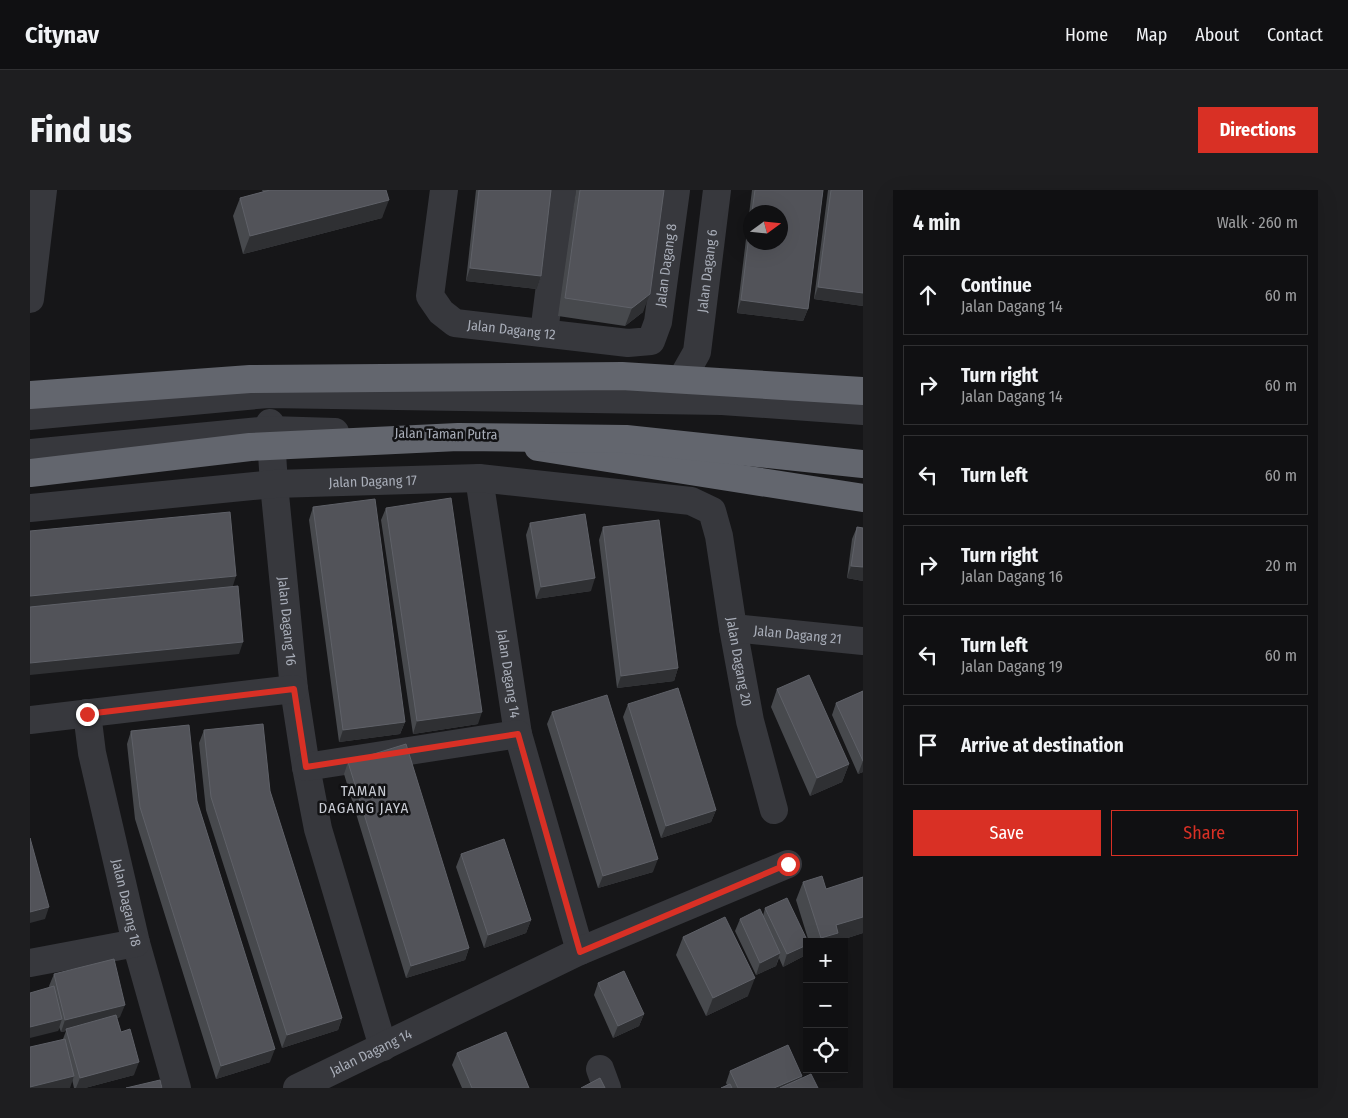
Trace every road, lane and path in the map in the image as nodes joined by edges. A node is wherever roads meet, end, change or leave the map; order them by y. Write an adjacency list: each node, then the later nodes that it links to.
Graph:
1 (42, 190): 6 (street)
2 (444, 190): 7 (street, Jalan Dagang 12)
3 (562, 190): 7 (street)
4 (676, 190): 8 (street, Jalan Dagang 8)
5 (717, 190): 9 (street, Jalan Dagang 6)
6 (30, 299)
7 (544, 333): 8 (street, Jalan Dagang 12)
8 (652, 341)
9 (697, 352): 13 (street, Jalan Dagang 6); 14 (street, Jalan Dagang 6)
10 (863, 391): 11 (highway, bridge)
11 (30, 394)
12 (268, 394): 13 (street); 16 (street); 17 (street, Jalan Dagang 16)
13 (656, 400): 14 (street)
14 (722, 401): 15 (street)
15 (863, 411)
16 (30, 416)
17 (270, 430): 18 (street, Jalan Taman Putra); 20 (street, Jalan Taman Putra); 24 (street, Jalan Dagang 16)
18 (459, 434): 19 (street, Jalan Taman Putra); 25 (highway)
19 (863, 452)
20 (30, 453)
21 (863, 464): 22 (highway, bridge)
22 (30, 473)
23 (479, 478): 24 (street, Jalan Dagang 17); 27 (street, Jalan Dagang 17); 33 (street, Jalan Dagang 14)
24 (274, 484): 26 (street, Jalan Dagang 17); 30 (street, Jalan Dagang 16)
25 (856, 496)
26 (30, 508)
27 (712, 511): 28 (street, Jalan Dagang 20)
28 (732, 628): 29 (street, Jalan Dagang 21); 35 (street, Jalan Dagang 20)
29 (863, 641)
30 (294, 689): 31 (street); 34 (street, Jalan Dagang 16)
31 (87, 714): 32 (street); 37 (street, Jalan Dagang 18)
32 (30, 720)
33 (518, 734): 34 (street); 38 (street, Jalan Dagang 14)
34 (306, 767): 40 (street, Jalan Dagang 16)
35 (774, 810)
36 (788, 864): 38 (street, Jalan Dagang 14)
37 (136, 943): 39 (street); 41 (street, Jalan Dagang 18)
38 (580, 952): 40 (street, Jalan Dagang 14)
39 (30, 963)
40 (384, 1046): 42 (street, Jalan Dagang 14)
41 (177, 1088)
42 (297, 1088)

